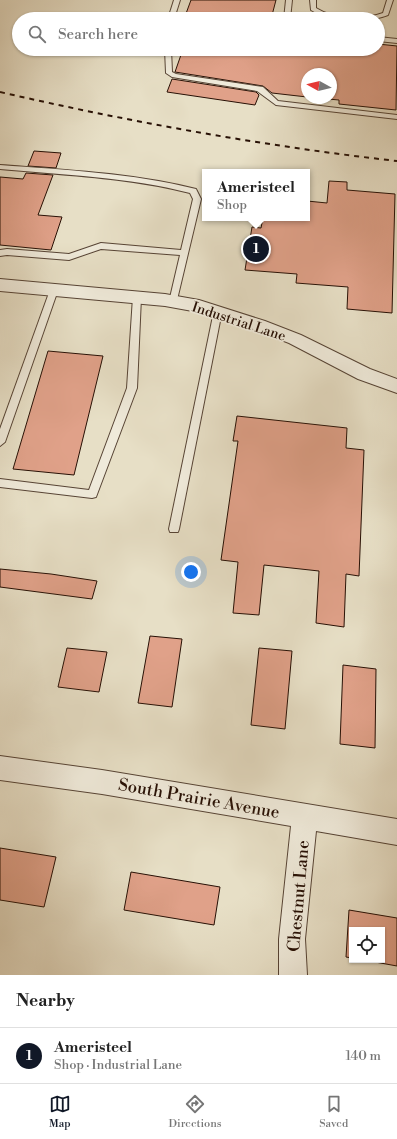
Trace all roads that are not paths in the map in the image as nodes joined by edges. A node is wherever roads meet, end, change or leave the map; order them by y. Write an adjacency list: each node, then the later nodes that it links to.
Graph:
1 (177, 0): 5 (lane)
2 (289, 0): 6 (lane)
3 (313, 0): 7 (lane)
4 (390, 0): 8 (lane)
5 (174, 12)
6 (288, 12)
7 (317, 12)
8 (385, 14)
9 (385, 40): 10 (lane)
10 (397, 41)
11 (168, 56): 12 (lane)
12 (397, 117)
13 (0, 167): 15 (lane)
14 (0, 253): 15 (lane)
15 (184, 253): 19 (lane)
16 (0, 285): 17 (street, Industrial Lane)
17 (54, 290): 18 (street, Industrial Lane); 22 (lane)
18 (137, 297): 19 (street, Industrial Lane); 23 (lane)
19 (173, 302): 20 (street, Industrial Lane)
20 (218, 311): 21 (street, Industrial Lane); 24 (lane)
21 (397, 386)
22 (0, 442)
23 (0, 483)
24 (174, 529)
25 (0, 768): 26 (street, South Prairie Avenue)
26 (305, 816): 27 (street, South Prairie Avenue); 28 (street, Chestnut Lane)
27 (397, 832)
28 (293, 975)

